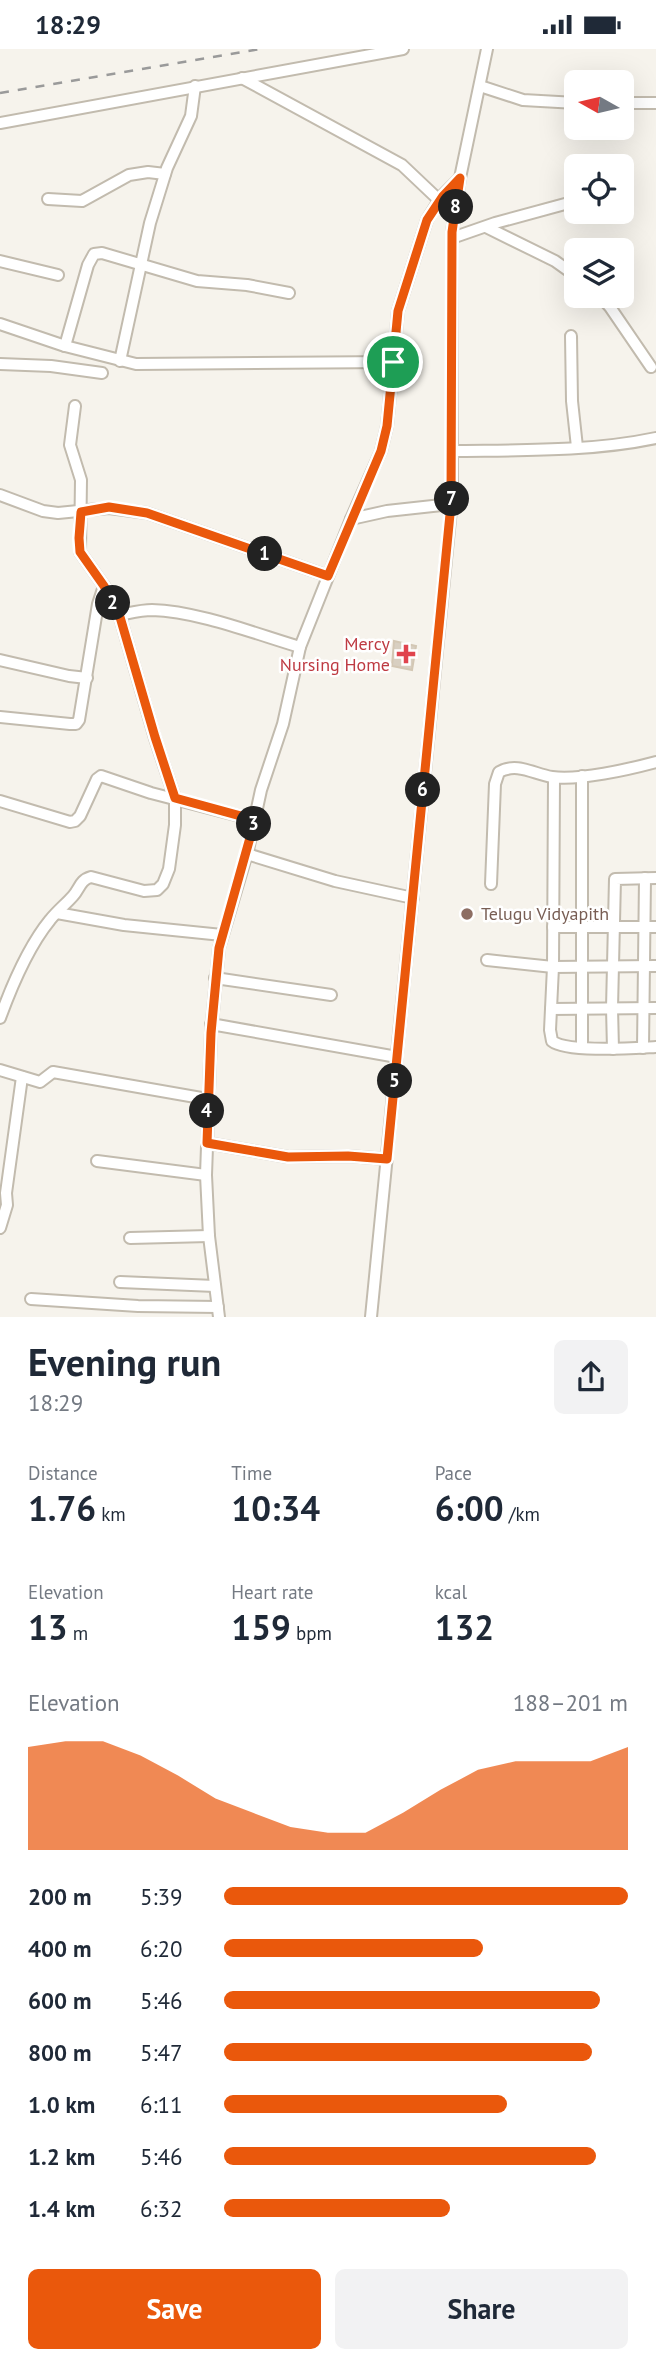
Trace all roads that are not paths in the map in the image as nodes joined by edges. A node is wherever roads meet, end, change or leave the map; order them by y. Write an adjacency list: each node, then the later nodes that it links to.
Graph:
1 (403, 49): 3 (street)
2 (487, 49): 5 (street)
3 (242, 78): 4 (street); 13 (street)
4 (195, 86): 9 (street); 10 (street)
5 (480, 86): 6 (street); 11 (street)
6 (564, 102)
7 (634, 103): 8 (street)
8 (656, 103)
9 (0, 123)
10 (165, 174): 12 (street); 18 (street)
11 (460, 178): 13 (street); 16 (street)
12 (48, 199)
13 (440, 201): 27 (street)
14 (564, 204): 15 (street)
15 (486, 226): 16 (street); 19 (street)
16 (452, 238): 34 (street)
17 (0, 261): 20 (street)
18 (142, 264): 21 (street); 25 (street); 26 (street)
19 (564, 267)
20 (58, 275)
21 (289, 293)
22 (611, 308): 29 (street)
23 (0, 324): 25 (street)
24 (571, 337): 33 (street)
25 (65, 346): 26 (street)
26 (120, 361): 27 (street)
27 (393, 362): 38 (street)
28 (0, 364): 30 (street)
29 (651, 367)
30 (102, 373)
31 (75, 405): 37 (street)
32 (656, 438): 33 (street)
33 (577, 447): 34 (street)
34 (452, 451): 36 (street)
35 (0, 495): 37 (street)
36 (451, 504): 38 (street); 55 (street)
37 (81, 512): 39 (street); 40 (street)
38 (351, 519): 39 (street)
39 (328, 576): 42 (street)
40 (104, 586): 41 (street); 44 (street)
41 (119, 615): 42 (street); 49 (street)
42 (300, 647): 51 (street)
43 (0, 660): 44 (street)
44 (87, 678): 45 (street)
45 (0, 717)
46 (656, 762): 47 (street)
47 (582, 776): 48 (street); 58 (street)
48 (554, 778): 54 (street); 57 (street)
49 (175, 798): 50 (street); 51 (street); 56 (street)
50 (0, 800)
51 (255, 820): 52 (street)
52 (247, 854): 55 (street); 62 (street)
53 (650, 878): 59 (street); 60 (street)
54 (491, 884)
55 (413, 898): 82 (street)
56 (57, 913): 62 (street); 76 (street)
57 (553, 927): 58 (street); 66 (street)
58 (581, 927): 59 (street); 67 (street)
59 (613, 927): 60 (street); 68 (street)
60 (643, 927): 61 (street); 64 (street)
61 (656, 927)
62 (222, 935): 69 (street)
63 (487, 960): 66 (street)
64 (643, 966): 65 (street); 68 (street); 73 (street)
65 (656, 966)
66 (553, 967): 67 (street); 75 (street)
67 (581, 967): 68 (street); 71 (street)
68 (612, 967): 72 (street)
69 (215, 978): 70 (street); 77 (street)
70 (331, 995)
71 (580, 1008): 72 (street); 75 (street); 79 (street)
72 (612, 1008): 73 (street); 81 (street)
73 (643, 1008): 74 (street); 80 (street)
74 (656, 1008)
75 (551, 1009): 79 (street)
76 (0, 1018)
77 (211, 1024): 82 (street); 85 (street)
78 (656, 1047): 80 (street)
79 (582, 1048): 81 (street)
80 (643, 1048): 81 (street)
81 (613, 1049)
82 (397, 1057): 87 (street)
83 (0, 1070): 84 (street)
84 (22, 1077): 85 (street); 90 (street)
85 (207, 1099): 86 (street)
86 (207, 1143): 87 (street); 89 (street)
87 (387, 1159): 98 (street)
88 (97, 1161): 89 (street)
89 (205, 1175): 92 (street)
90 (3, 1198): 91 (street)
91 (0, 1228)
92 (209, 1236): 93 (street); 95 (street)
93 (130, 1238)
94 (120, 1282): 95 (street)
95 (215, 1286): 97 (street)
96 (31, 1299): 97 (street)
97 (218, 1312)
98 (371, 1317)

